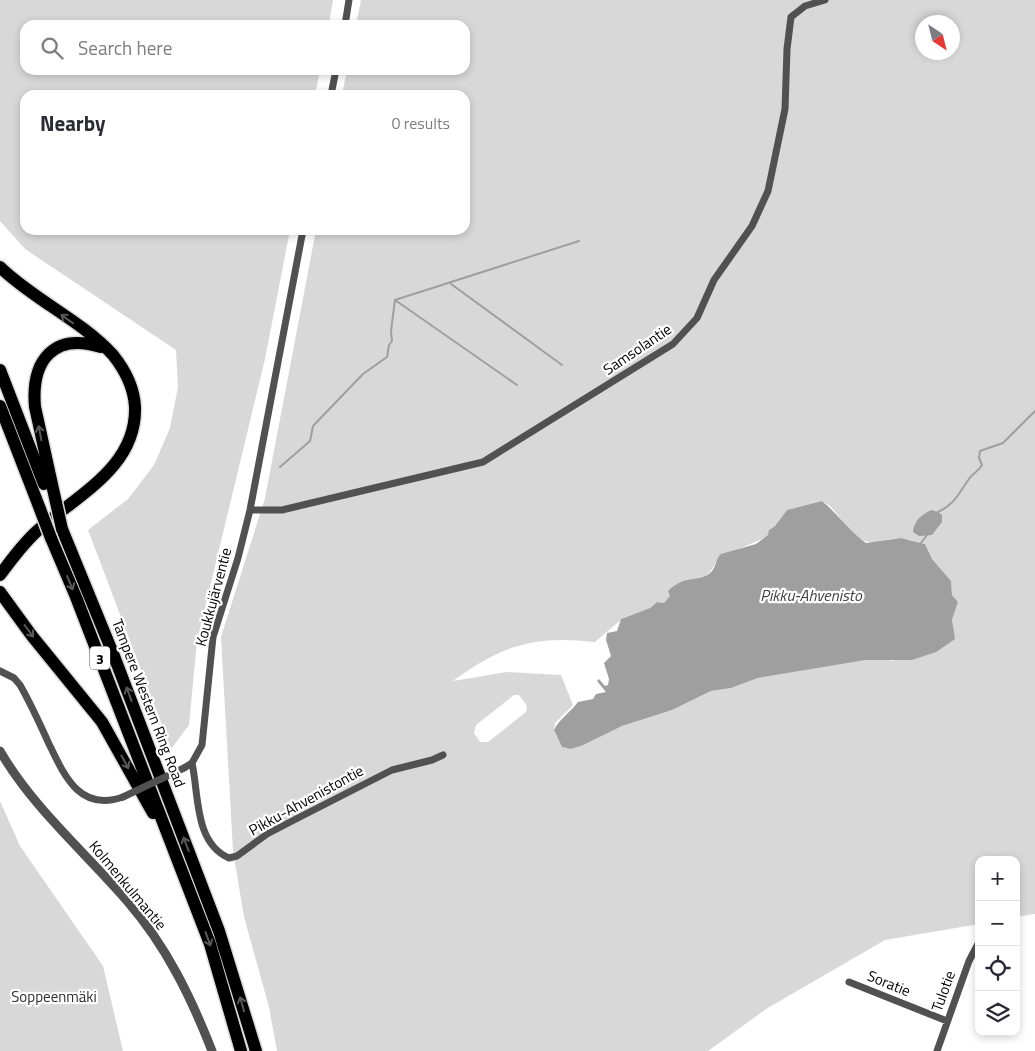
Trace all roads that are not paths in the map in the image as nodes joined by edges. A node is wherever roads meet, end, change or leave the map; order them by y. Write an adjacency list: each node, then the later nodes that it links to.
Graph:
1 (350, 0): 3 (street)
2 (825, 0): 12 (street, Samsolantie)
3 (346, 20)
4 (335, 75): 5 (street)
5 (332, 90)
6 (303, 235): 12 (street, Koukkujärventie)
7 (0, 267): 8 (highway, one-way to 7)
8 (106, 348): 11 (highway, one-way to 8); 13 (highway)
9 (0, 370): 11 (highway, Tampere Western Ring Road / 3)
10 (0, 406): 11 (highway, Tampere Western Ring Road / 3)
11 (48, 502): 19 (highway, Tampere Western Ring Road / 3, one-way to 19, bridge); 25 (highway, Tampere Western Ring Road / 3, one-way to 11, bridge)
12 (250, 510): 18 (street, Koukkujärventie)
13 (0, 575)
14 (0, 592): 19 (highway, one-way to 19)
15 (0, 671): 18 (street, bridge)
16 (0, 751): 23 (street, Kolmenkulmantie)
17 (443, 755): 18 (street, Pikku-Ahvenistontie)
18 (192, 763)
19 (178, 860): 24 (highway, Tampere Western Ring Road / 3, one-way to 24)
20 (977, 946): 22 (street, Tulotie)
21 (849, 982): 22 (street, Soratie)
22 (947, 1021): 26 (street, Tulotie)
23 (212, 1051)
24 (241, 1051)
25 (256, 1051)
26 (937, 1051)

